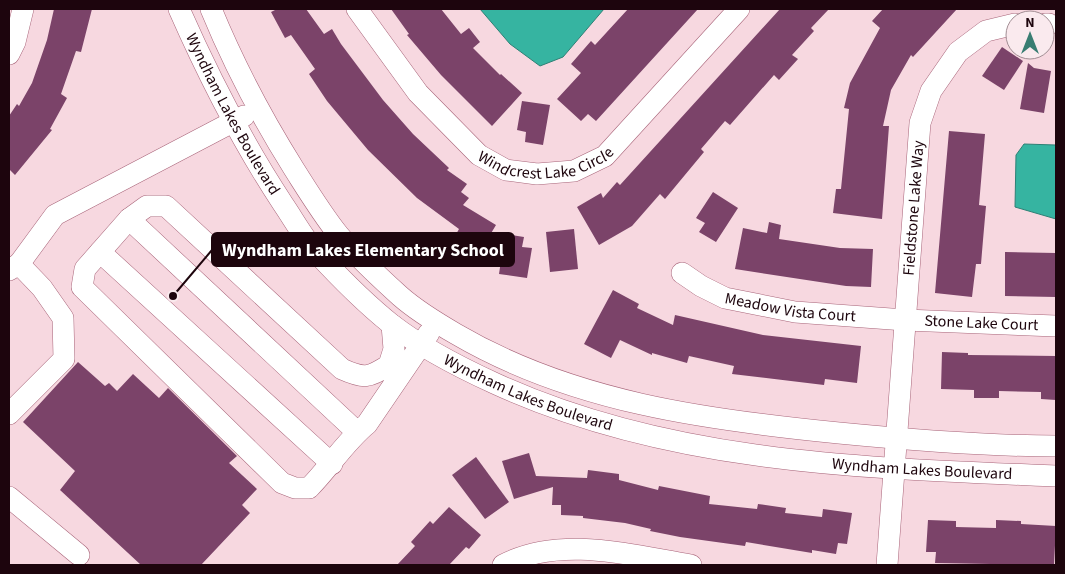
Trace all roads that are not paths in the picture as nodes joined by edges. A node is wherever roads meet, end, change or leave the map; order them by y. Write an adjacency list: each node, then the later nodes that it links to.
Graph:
1 (23, 9): 7 (street)
2 (179, 9): 9 (street, Wyndham Lakes Boulevard)
3 (211, 9): 8 (street, Wyndham Lakes Boulevard)
4 (357, 9): 5 (street, Windcrest Lake Circle)
5 (740, 9)
6 (1005, 26): 14 (street, Fieldstone Lake Way)
7 (9, 54)
8 (256, 108): 9 (street); 15 (street, Wyndham Lakes Boulevard)
9 (232, 123): 12 (street); 16 (street, Wyndham Lakes Boulevard)
10 (129, 219): 11 (street); 16 (street); 20 (street)
11 (100, 252): 23 (street); 23 (street)
12 (14, 267): 19 (street)
13 (682, 273): 14 (street, Meadow Vista Court)
14 (905, 320): 17 (street, Stone Lake Court); 21 (street, Fieldstone Lake Way)
15 (436, 322): 18 (street); 21 (street, Wyndham Lakes Boulevard)
16 (392, 325): 18 (street, Wyndham Lakes Boulevard)
17 (1056, 326)
18 (422, 344): 20 (street); 24 (street, Wyndham Lakes Boulevard)
19 (9, 414)
20 (357, 432): 23 (street)
21 (897, 439): 22 (street, Wyndham Lakes Boulevard); 24 (street, Fieldstone Lake Way)
22 (1056, 446)
23 (332, 464)
24 (894, 469): 25 (street, Wyndham Lakes Boulevard); 30 (street, Fieldstone Lake Way)
25 (1056, 476)
26 (9, 497): 27 (street)
27 (79, 555)
28 (503, 565): 29 (street)
29 (690, 565)
30 (887, 565)

